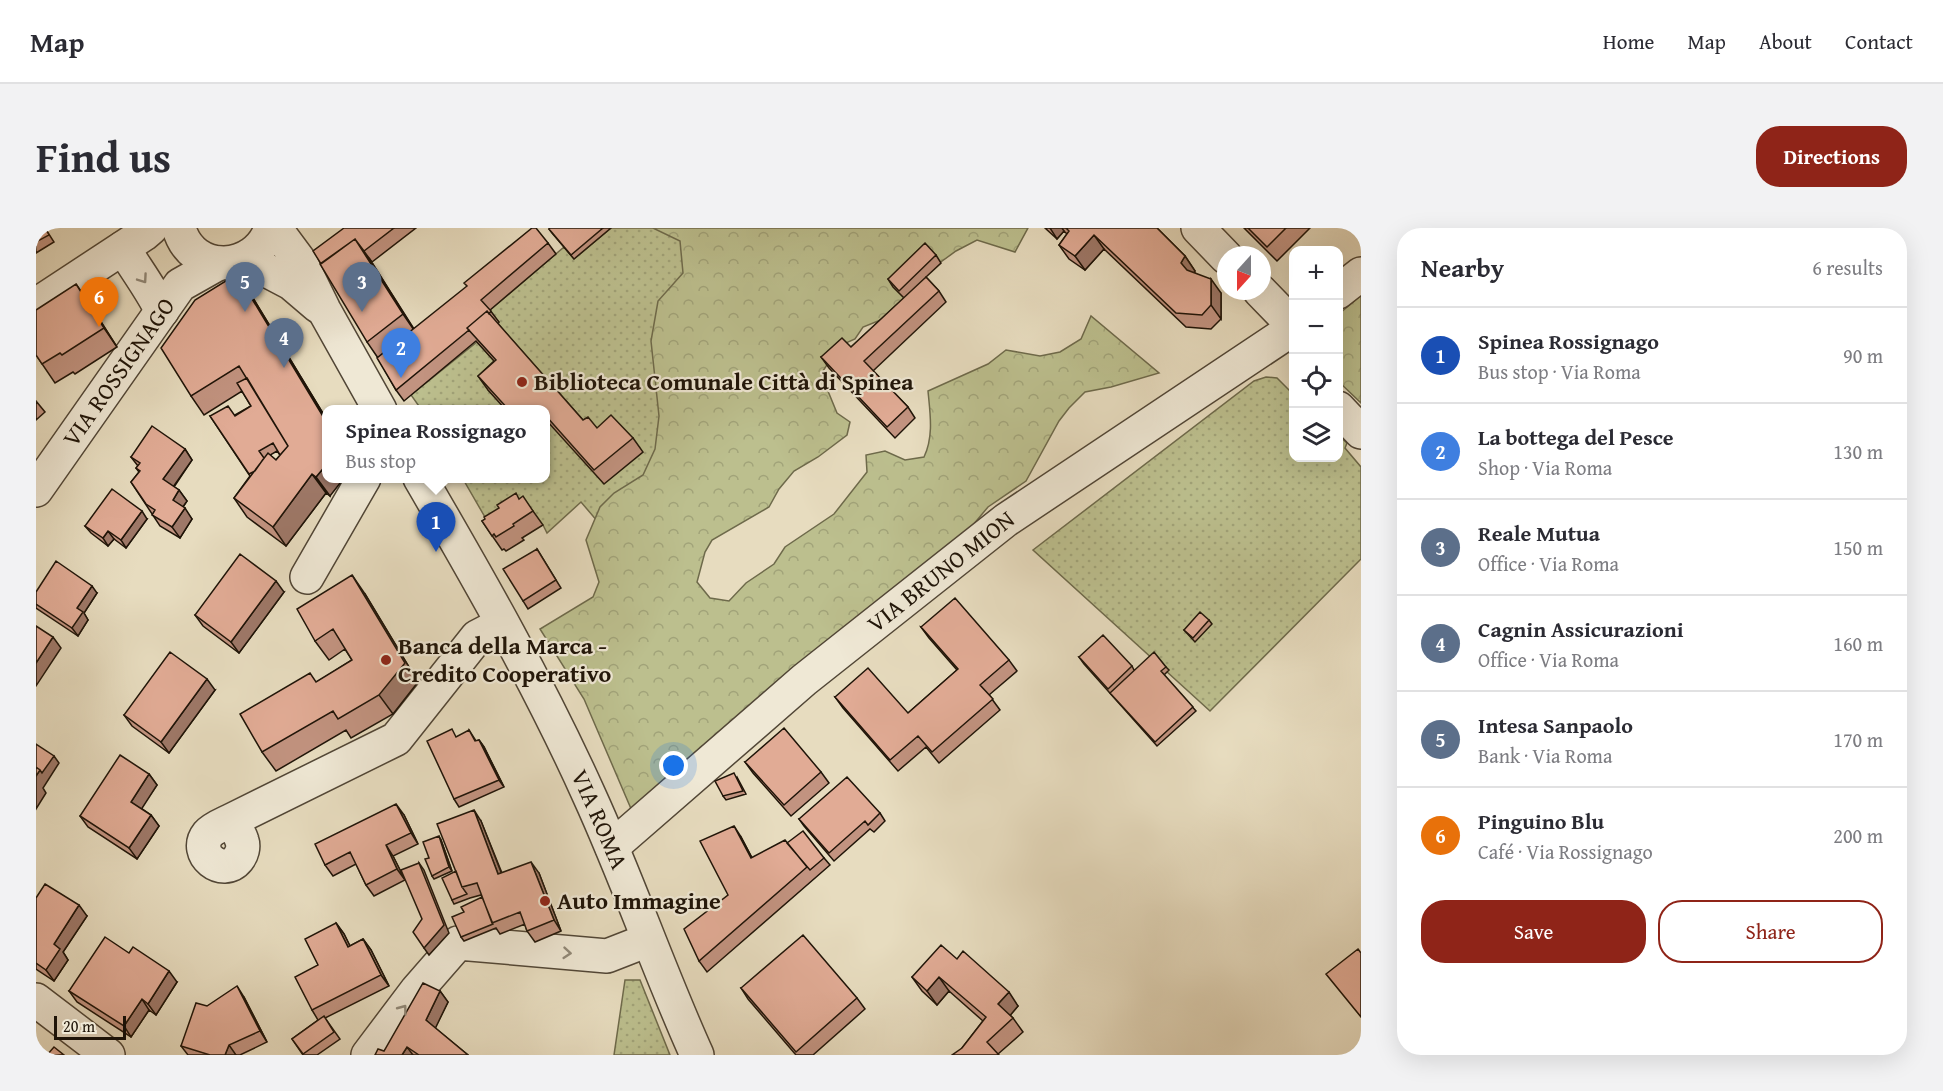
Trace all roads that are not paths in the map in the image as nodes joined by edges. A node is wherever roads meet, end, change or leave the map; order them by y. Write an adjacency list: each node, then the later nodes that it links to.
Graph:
1 (273, 228): 5 (street); 11 (street)
2 (1198, 228): 4 (street)
3 (160, 236): 5 (street); 8 (street, VIA ROSSIGNAGO); 8 (street, one-way to 8); 10 (street)
4 (1217, 248)
5 (232, 261): 8 (street, VIA ROSSIGNAGO); 11 (street)
6 (1361, 274): 7 (street)
7 (1343, 288)
8 (171, 298): 18 (street, VIA ROSSIGNAGO)
9 (1265, 300): 12 (street)
10 (36, 305)
11 (324, 310): 13 (street)
12 (1289, 339): 22 (street, VIA BRUNO MION)
13 (377, 405)
14 (1343, 413): 15 (street)
15 (1361, 432)
16 (361, 483): 19 (street)
17 (423, 483): 20 (street, VIA ROMA)
18 (36, 490)
19 (307, 577)
20 (502, 624): 21 (street); 22 (street, VIA ROMA)
21 (232, 820)
22 (612, 847): 23 (street, VIA ROMA)
23 (648, 940): 26 (street, one-way to 23); 27 (street, VIA ROMA)
24 (36, 1000): 25 (street)
25 (108, 1055)
26 (368, 1055)
27 (697, 1055)

